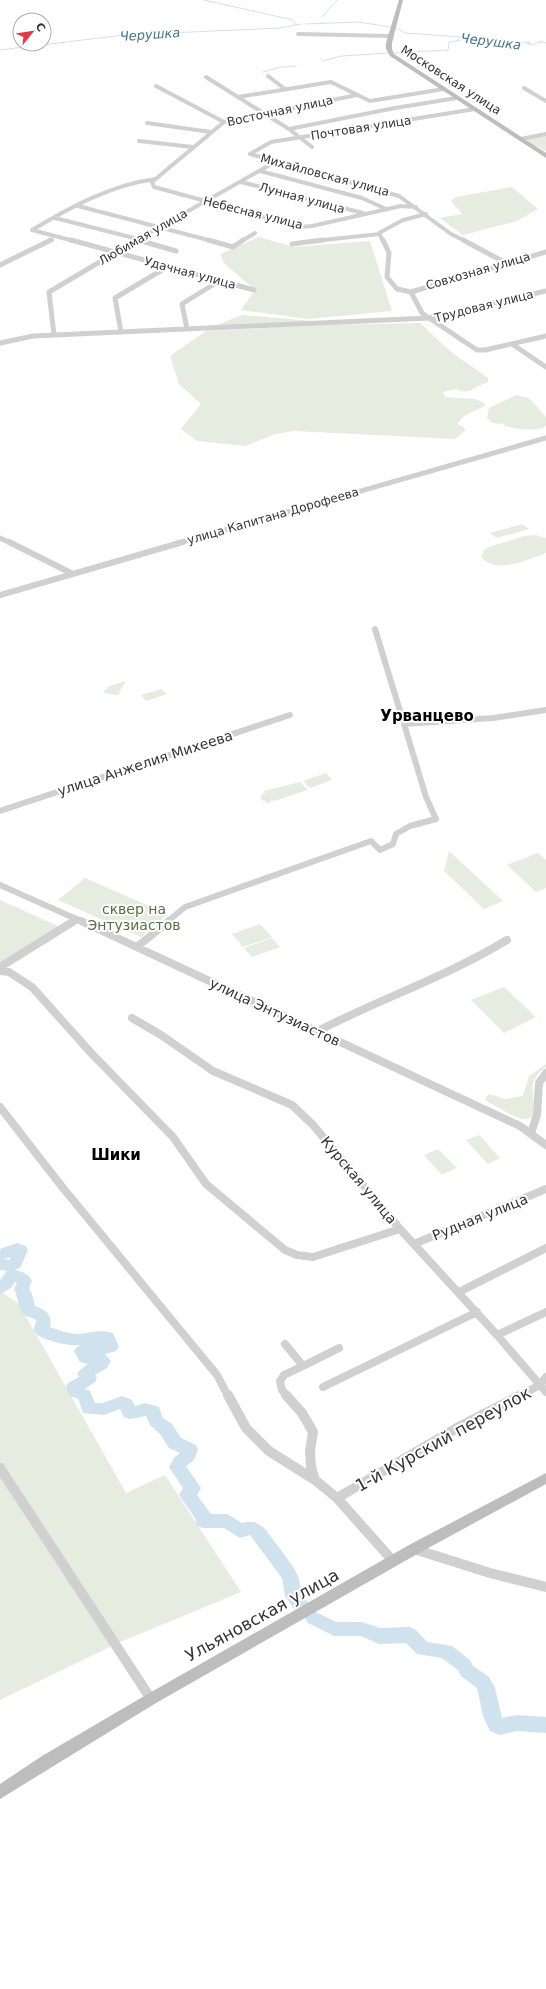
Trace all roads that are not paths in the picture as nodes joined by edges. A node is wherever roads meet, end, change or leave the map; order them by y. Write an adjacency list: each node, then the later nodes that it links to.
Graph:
1 (401, 0): 3 (main road, Московская улица)
2 (298, 34): 3 (street)
3 (391, 36): 9 (main road, Московская улица)
4 (268, 76): 8 (street)
5 (206, 77): 11 (street)
6 (156, 86): 16 (street)
7 (524, 88): 13 (street)
8 (285, 89): 10 (street); 11 (street)
9 (444, 89): 10 (street); 12 (main road, Московская улица)
10 (357, 95): 15 (street, Восточная улица)
11 (238, 97): 15 (street)
12 (457, 98): 14 (main road, Московская улица); 18 (street)
13 (546, 101)
14 (475, 109): 21 (street, Почтовая улица); 22 (main road, Московская улица)
15 (265, 113): 16 (street, Восточная улица); 18 (street)
16 (224, 122): 19 (street, Восточная улица)
17 (147, 123): 19 (street)
18 (289, 128): 21 (street)
19 (211, 132): 24 (street, Восточная улица)
20 (546, 134): 22 (street)
21 (302, 137): 25 (street); 26 (street, Почтовая улица)
22 (522, 139): 27 (main road, Московская улица)
23 (139, 141): 24 (street)
24 (193, 147): 30 (street, Восточная улица)
25 (312, 147)
26 (250, 154): 28 (street, Михайловская улица)
27 (545, 154)
28 (275, 162): 29 (street, Любимая улица); 34 (street, Михайловская улица)
29 (260, 171): 31 (street, Любимая улица); 35 (street)
30 (154, 180): 32 (street, Небесная улица); 33 (street)
31 (241, 182): 32 (street, Любимая улица); 36 (street, Лунная улица)
32 (204, 201): 36 (street, Небесная улица); 39 (street, Любимая улица)
33 (78, 206): 38 (street); 39 (street)
34 (416, 207): 35 (street, Небесная улица); 37 (street, Михайловская улица)
35 (386, 209): 36 (street, Небесная улица)
36 (364, 214)
37 (426, 214): 41 (street); 48 (street, Михайловская улица)
38 (55, 218): 43 (street); 47 (street, Удачная улица)
39 (159, 228): 40 (street); 43 (street, Любимая улица)
40 (256, 233)
41 (380, 234): 44 (street); 54 (street)
42 (52, 240): 49 (street)
43 (137, 240): 45 (street); 47 (street, Любимая улица)
44 (292, 244)
45 (176, 251)
46 (546, 252): 48 (street, Совхозная улица)
47 (116, 253): 50 (street, Удачная улица); 58 (street, Любимая улица)
48 (506, 263): 54 (street, Совхозная улица)
49 (0, 265)
50 (167, 267): 51 (street, Удачная улица); 57 (street)
51 (220, 281): 52 (street, Удачная улица); 56 (street)
52 (254, 290)
53 (546, 291): 55 (street, Трудовая улица)
54 (411, 292): 55 (street)
55 (429, 318): 56 (street); 61 (street, Трудовая улица)
56 (188, 329): 57 (street)
57 (121, 332): 58 (street)
58 (54, 335): 60 (street)
59 (546, 336): 61 (street)
60 (0, 343)
61 (512, 344): 62 (street)
62 (546, 367)
63 (546, 438): 65 (street, улица Капитана Дорофеева)
64 (0, 538): 65 (street)
65 (71, 574): 66 (street, улица Капитана Дорофеева)
66 (0, 595)
67 (375, 628): 70 (street)
68 (546, 710): 70 (street)
69 (290, 715): 71 (street, улица Анжелия Михеева)
70 (404, 724): 75 (street)
71 (0, 811)
72 (0, 885): 73 (street, улица Энтузиастов)
73 (77, 919): 75 (street, улица Энтузиастов); 76 (street)
74 (507, 940): 79 (street)
75 (138, 946): 79 (street, улица Энтузиастов)
76 (0, 967)
77 (0, 971): 85 (street)
78 (132, 1018): 85 (street, Курская улица)
79 (316, 1032): 82 (street, улица Энтузиастов)
80 (546, 1072): 82 (street)
81 (0, 1107): 101 (street)
82 (531, 1133): 83 (street, улица Энтузиастов)
83 (546, 1145)
84 (546, 1189): 86 (street, Рудная улица)
85 (400, 1229): 86 (street, Курская улица)
86 (414, 1244): 88 (street, Курская улица)
87 (546, 1248): 88 (street)
88 (459, 1292): 89 (street, Курская улица)
89 (477, 1312): 91 (street, Курская улица); 97 (street)
90 (546, 1312): 91 (street)
91 (497, 1335): 96 (street, Курская улица)
92 (286, 1344): 94 (street)
93 (339, 1348): 94 (street)
94 (303, 1366): 101 (street)
95 (546, 1377): 96 (street, 1-й Курский переулок)
96 (540, 1385): 98 (street, Курская улица); 102 (street, 1-й Курский переулок)
97 (323, 1387)
98 (546, 1392)
99 (0, 1468): 106 (street)
100 (546, 1478): 103 (main road, Ульяновская улица)
101 (315, 1480): 102 (street)
102 (337, 1498): 104 (street)
103 (414, 1549): 104 (main road, Ульяновская улица); 105 (street)
104 (393, 1561): 106 (main road, Ульяновская улица)
105 (546, 1587)
106 (151, 1699): 107 (main road, Ульяновская улица)
107 (0, 1792)

